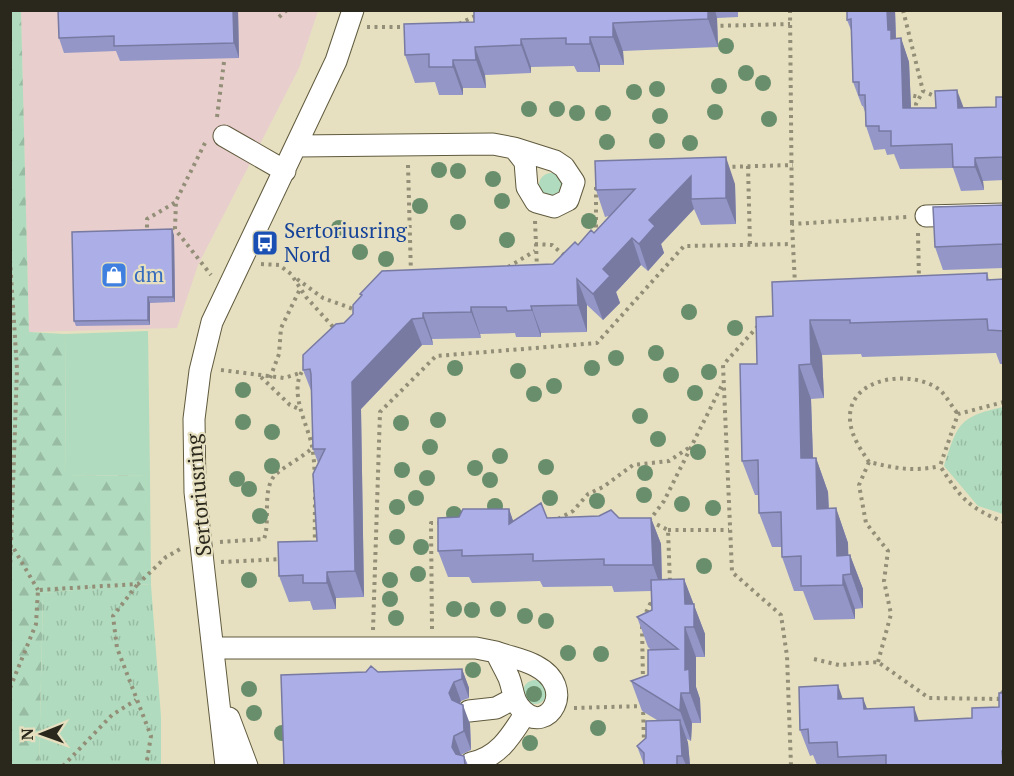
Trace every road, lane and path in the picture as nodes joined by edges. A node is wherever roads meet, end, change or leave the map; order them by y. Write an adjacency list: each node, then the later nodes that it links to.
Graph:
1 (287, 10): 5 (path)
2 (790, 10): 7 (path)
3 (903, 10): 11 (path)
4 (483, 12): 10 (path)
5 (279, 17)
6 (351, 19): 9 (path); 18 (street, Sertoriusring)
7 (790, 24): 8 (path); 20 (path)
8 (707, 26)
9 (419, 27)
10 (454, 27)
11 (923, 91): 13 (path); 14 (path)
12 (905, 94): 13 (path)
13 (919, 97): 15 (path)
14 (942, 99)
15 (917, 123)
16 (224, 136): 23 (street)
17 (408, 144): 18 (street); 19 (street); 41 (path)
18 (297, 146): 23 (street, Sertoriusring)
19 (514, 148): 25 (street); 25 (street)
20 (793, 165): 21 (path); 28 (path)
21 (748, 166): 22 (path); 33 (path)
22 (717, 167)
23 (285, 171): 35 (street, Sertoriusring)
24 (596, 182): 30 (path)
25 (536, 202): 31 (path)
26 (1004, 214): 27 (street)
27 (922, 216): 28 (path); 42 (path)
28 (792, 224): 32 (path)
29 (147, 235): 45 (path)
30 (590, 240)
31 (535, 244): 34 (path); 37 (path)
32 (792, 244): 33 (path); 43 (path)
33 (750, 245): 79 (path)
34 (536, 251): 38 (path); 40 (path)
35 (242, 256): 39 (path); 45 (street, Sertoriusring)
36 (10, 260): 71 (path)
37 (570, 261)
38 (500, 269)
39 (291, 274): 44 (path); 47 (path)
40 (537, 276)
41 (403, 279)
42 (929, 283)
43 (806, 286)
44 (300, 288): 50 (path); 55 (path)
45 (225, 292): 52 (street, Sertoriusring)
46 (364, 303): 47 (path)
47 (357, 310): 48 (path)
48 (350, 317)
49 (763, 321): 56 (path)
50 (344, 324)
51 (308, 364): 53 (path)
52 (200, 370): 54 (path); 69 (street, Sertoriusring)
53 (300, 373): 55 (path); 58 (path)
54 (261, 376): 55 (path); 58 (path)
55 (270, 378)
56 (723, 382): 60 (path); 68 (path)
57 (1004, 402): 59 (path)
58 (299, 410): 61 (path)
59 (958, 414): 62 (path); 63 (path)
60 (690, 447): 64 (path); 67 (path)
61 (312, 448): 69 (path); 70 (path)
62 (869, 462): 63 (path); 83 (path)
63 (939, 466): 65 (path)
64 (552, 521)
65 (1004, 522)
66 (442, 523): 80 (path)
67 (668, 530): 68 (path); 76 (path)
68 (729, 530): 100 (path)
69 (202, 547): 72 (path); 74 (path); 78 (street, Sertoriusring)
70 (315, 547)
71 (13, 548): 73 (path); 75 (path)
72 (292, 559)
73 (10, 572)
74 (138, 584): 75 (path); 89 (path)
75 (38, 590): 85 (path)
76 (670, 594)
77 (660, 601): 84 (path)
78 (214, 648): 79 (street); 86 (street, Sertoriusring)
79 (372, 649): 80 (street)
80 (433, 649): 81 (street)
81 (496, 652): 90 (street); 91 (street)
82 (814, 659): 83 (path)
83 (878, 662): 87 (path)
84 (643, 683)
85 (10, 688)
86 (219, 690): 98 (street, Sertoriusring); 99 (street, Sertoriusring)
87 (1004, 690)
88 (643, 695): 92 (path)
89 (136, 700): 96 (path); 97 (path)
90 (519, 706): 91 (street); 93 (street); 95 (street)
91 (556, 706): 92 (path)
92 (643, 706): 94 (path)
93 (470, 711)
94 (644, 754)
95 (471, 763)
96 (63, 765)
97 (146, 765)
98 (226, 765)
99 (247, 765)
100 (791, 765)

